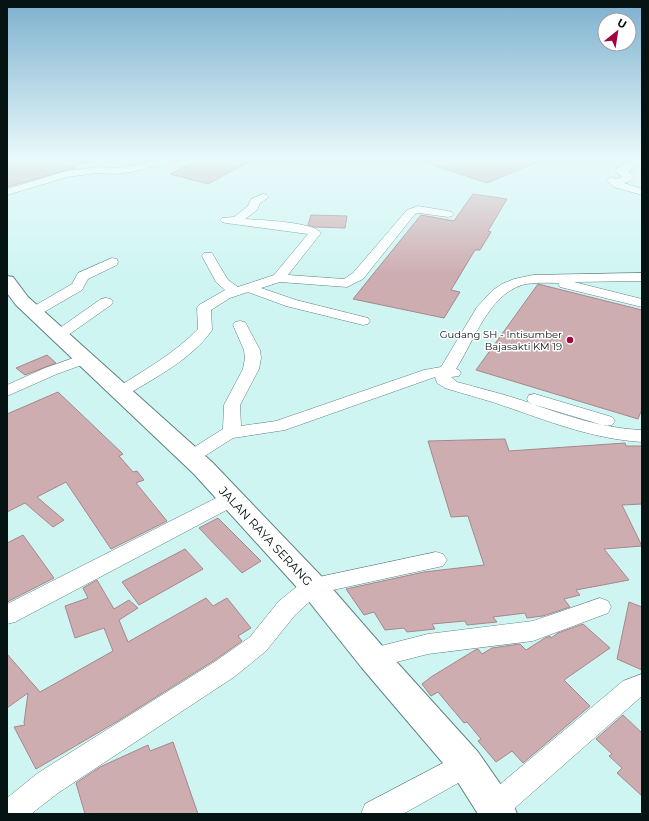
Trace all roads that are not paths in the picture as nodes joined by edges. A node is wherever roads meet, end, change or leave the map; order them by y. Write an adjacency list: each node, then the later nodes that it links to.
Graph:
1 (263, 197): 6 (street)
2 (448, 214): 6 (street)
3 (208, 256): 9 (street)
4 (112, 262): 12 (street)
5 (642, 277): 7 (street)
6 (279, 278): 9 (street)
7 (546, 278): 11 (street); 17 (street)
8 (7, 281): 12 (highway, JALAN RAYA SERANG)
9 (243, 290): 13 (street); 19 (street)
10 (106, 302): 15 (street)
11 (642, 303)
12 (34, 312): 15 (highway, JALAN RAYA SERANG)
13 (363, 321)
14 (240, 325): 21 (street)
15 (59, 335): 16 (highway, JALAN RAYA SERANG)
16 (85, 359): 18 (street); 19 (highway, JALAN RAYA SERANG)
17 (446, 371): 20 (street); 21 (street); 22 (street)
18 (7, 391)
19 (121, 392): 23 (highway, JALAN RAYA SERANG)
20 (642, 432)
21 (230, 433): 23 (street)
22 (642, 436)
23 (191, 457): 24 (highway, JALAN RAYA SERANG)
24 (231, 499): 26 (highway, JALAN RAYA SERANG); 28 (street)
25 (436, 560): 26 (street)
26 (313, 586): 29 (highway, JALAN RAYA SERANG); 33 (street)
27 (600, 607): 29 (street)
28 (7, 615)
29 (373, 658): 31 (highway, JALAN RAYA SERANG)
30 (642, 685): 32 (street)
31 (466, 764): 32 (highway, JALAN RAYA SERANG); 34 (street)
32 (497, 811)
33 (9, 814)
34 (374, 814)

